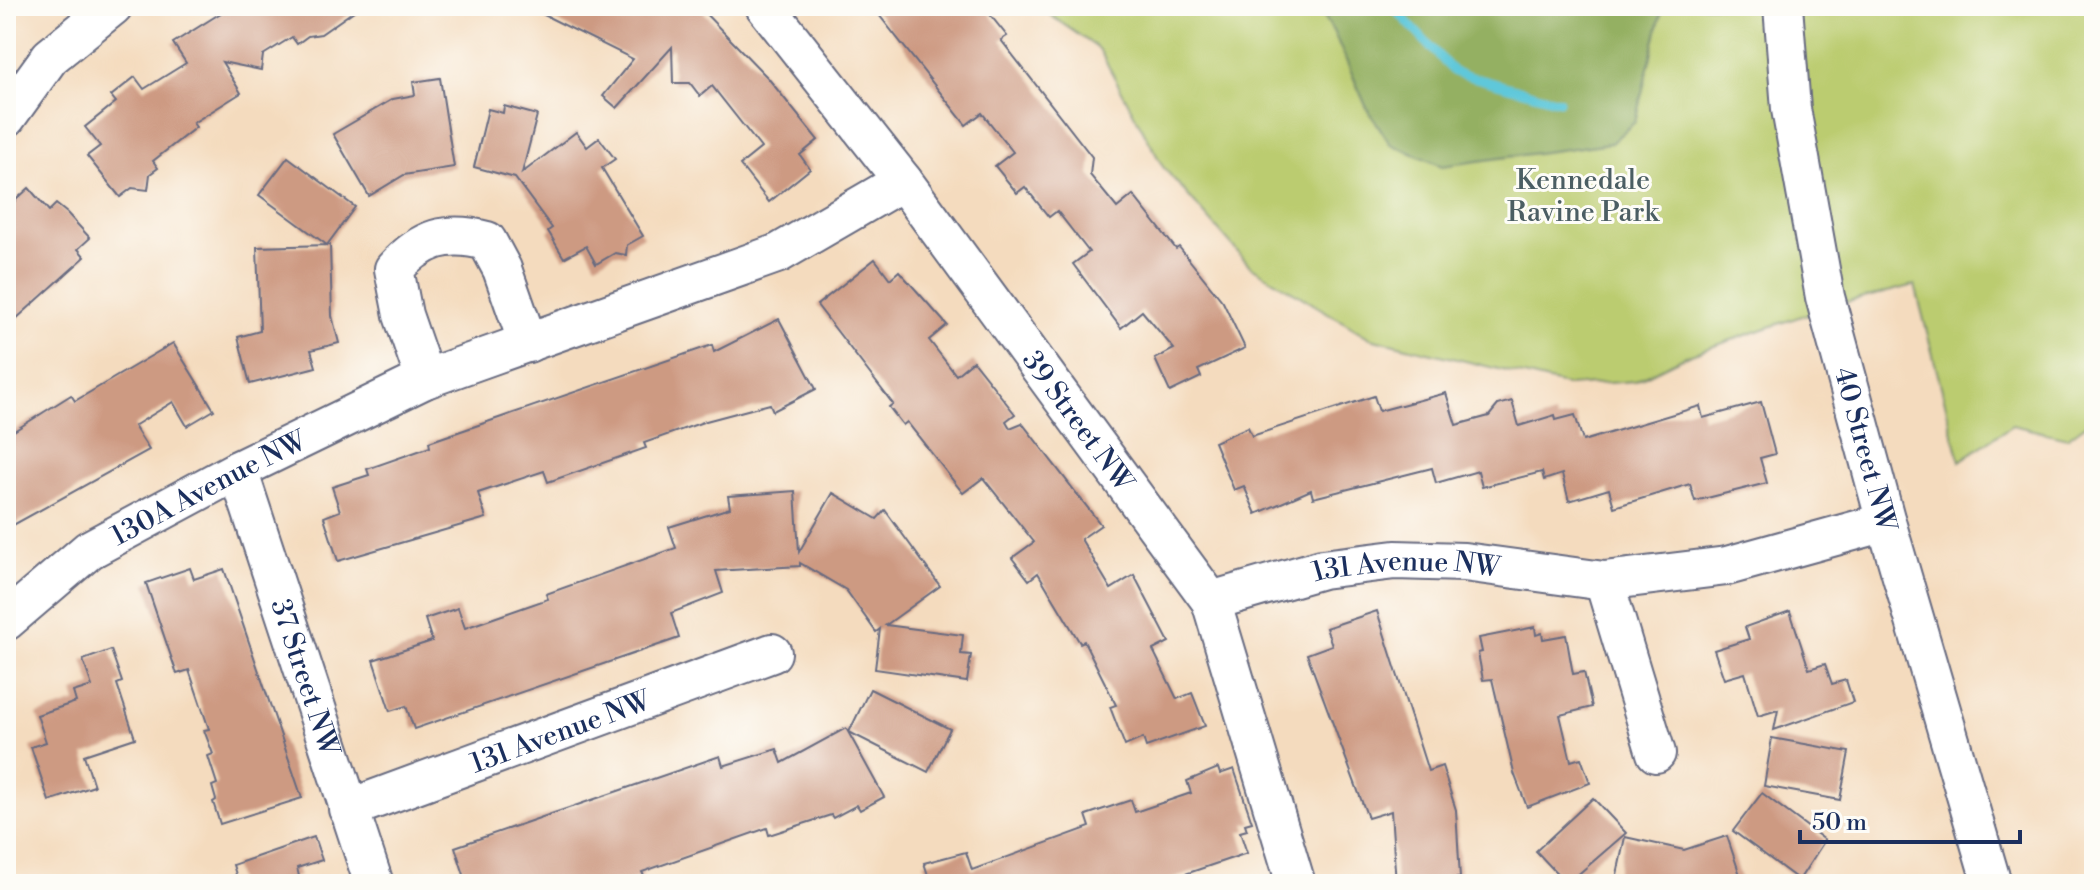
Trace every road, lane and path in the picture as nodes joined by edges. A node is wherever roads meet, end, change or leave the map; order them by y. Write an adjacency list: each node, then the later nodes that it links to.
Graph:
1 (113, 6): 4 (street)
2 (765, 6): 5 (street, 39 Street NW)
3 (1783, 6): 9 (street, 40 Street NW)
4 (6, 118)
5 (903, 181): 6 (street, 130A Avenue NW); 11 (street, 39 Street NW)
6 (528, 343): 7 (street, 130A Avenue NW); 7 (street)
7 (425, 379): 8 (street, 130A Avenue NW)
8 (238, 470): 12 (street, 130A Avenue NW); 15 (street, 37 Street NW)
9 (1886, 522): 10 (street, 131 Avenue NW); 18 (street, 40 Street NW)
10 (1604, 581): 11 (street, 131 Avenue NW); 14 (street)
11 (1211, 601): 17 (street, 39 Street NW)
12 (6, 621)
13 (772, 653): 15 (street, 131 Avenue NW)
14 (1656, 753)
15 (348, 809): 16 (street, 37 Street NW)
16 (374, 884)
17 (1296, 884)
18 (1992, 884)

